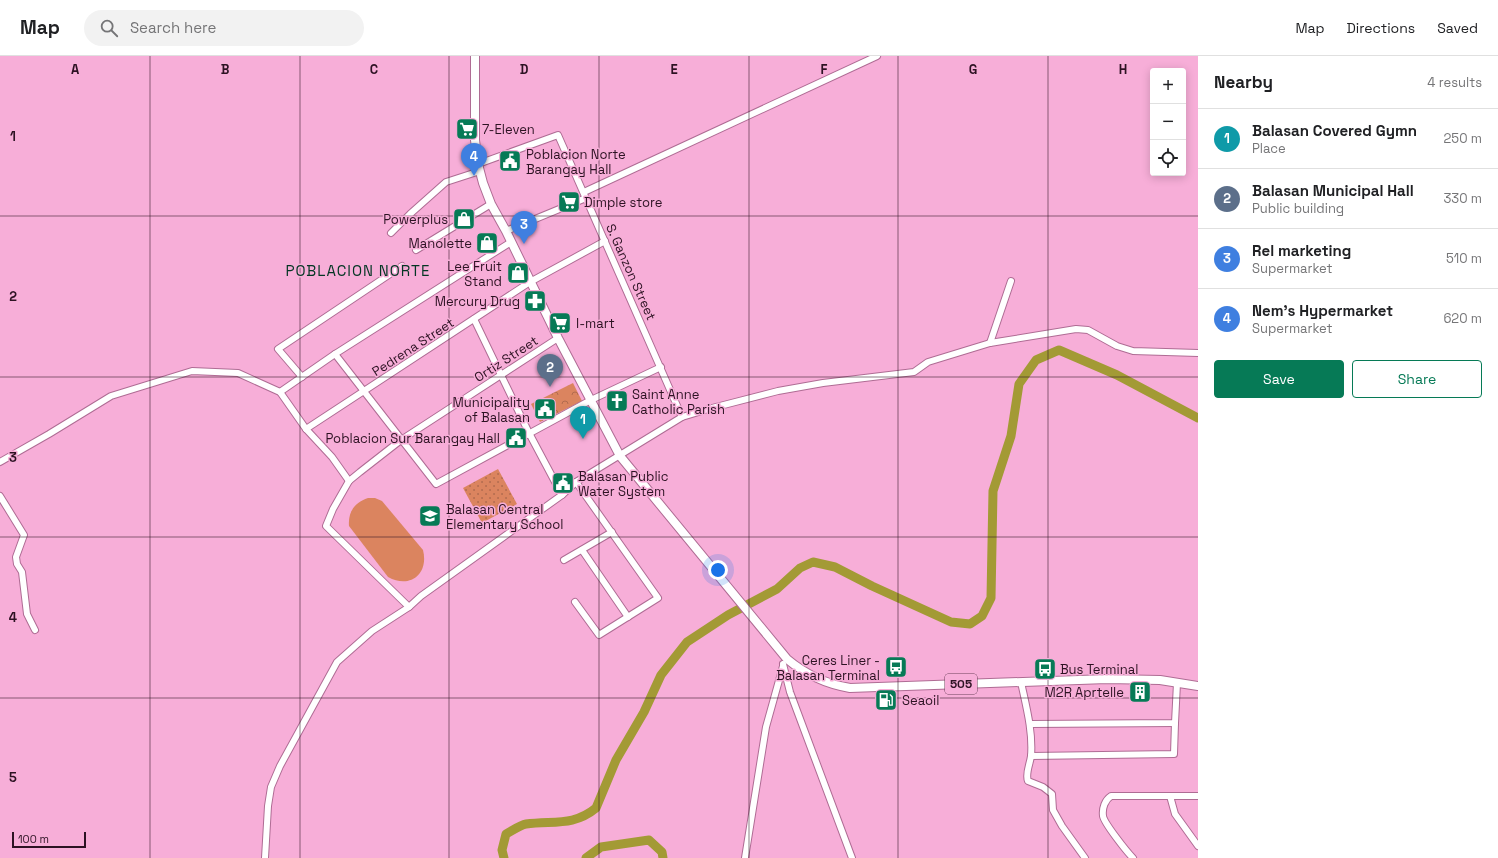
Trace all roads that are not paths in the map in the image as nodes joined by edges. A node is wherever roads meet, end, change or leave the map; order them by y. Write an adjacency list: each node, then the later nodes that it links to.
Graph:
1 (475, 56): 3 (main road, 505)
2 (877, 56): 4 (street)
3 (479, 168): 4 (street, S. Ganzon Street); 5 (main road, 505); 7 (street)
4 (585, 195): 6 (street); 8 (street, S. Ganzon Street)
5 (491, 204): 6 (main road, 505); 10 (street)
6 (506, 231): 9 (main road, 505)
7 (391, 233)
8 (606, 241): 13 (street, Pedrena Street); 19 (street, S. Ganzon Street)
9 (511, 242): 13 (main road, 505); 18 (street)
10 (416, 250)
11 (402, 266): 21 (street)
12 (1011, 281): 16 (street)
13 (530, 282): 14 (street, Pedrena Street); 15 (main road, 505)
14 (474, 320): 20 (street); 23 (street, Pedrena Street)
15 (558, 338): 20 (street, Ortiz Street); 24 (main road, 505)
16 (990, 343): 17 (street); 25 (street)
17 (1198, 352)
18 (335, 354): 21 (street); 23 (street)
19 (661, 367): 24 (street); 25 (street, S. Ganzon Street)
20 (501, 375): 27 (street); 28 (street, Ortiz Street)
21 (302, 376): 22 (street)
22 (280, 392): 26 (street); 30 (street)
23 (365, 392): 26 (street, Pedrena Street); 28 (street)
24 (591, 400): 27 (street); 29 (main road, 505)
25 (682, 417): 29 (street)
26 (306, 429): 31 (street)
27 (529, 433): 28 (street); 33 (street)
28 (401, 440): 31 (street, Ortiz Street)
29 (620, 456): 32 (street); 42 (main road, 505)
30 (0, 462)
31 (349, 481): 39 (street)
32 (576, 482): 33 (street); 35 (street)
33 (562, 495): 39 (street)
34 (0, 496): 41 (street)
35 (612, 532): 36 (street); 40 (street)
36 (582, 550): 37 (street); 40 (street)
37 (564, 560)
38 (575, 602): 40 (street)
39 (409, 607): 52 (street)
40 (628, 617)
41 (35, 630)
42 (785, 662): 43 (main road, 505); 53 (street); 54 (street)
43 (1021, 682): 44 (main road, 505); 47 (street)
44 (1177, 683): 45 (main road, 505); 46 (street)
45 (1198, 686)
46 (1175, 723): 47 (street); 48 (street)
47 (1030, 724): 48 (street)
48 (1031, 756): 55 (street)
49 (1170, 796): 50 (street); 51 (street); 56 (street)
50 (1198, 796)
51 (1198, 846)
52 (264, 858)
53 (745, 858)
54 (852, 858)
55 (1085, 858)
56 (1133, 858)

